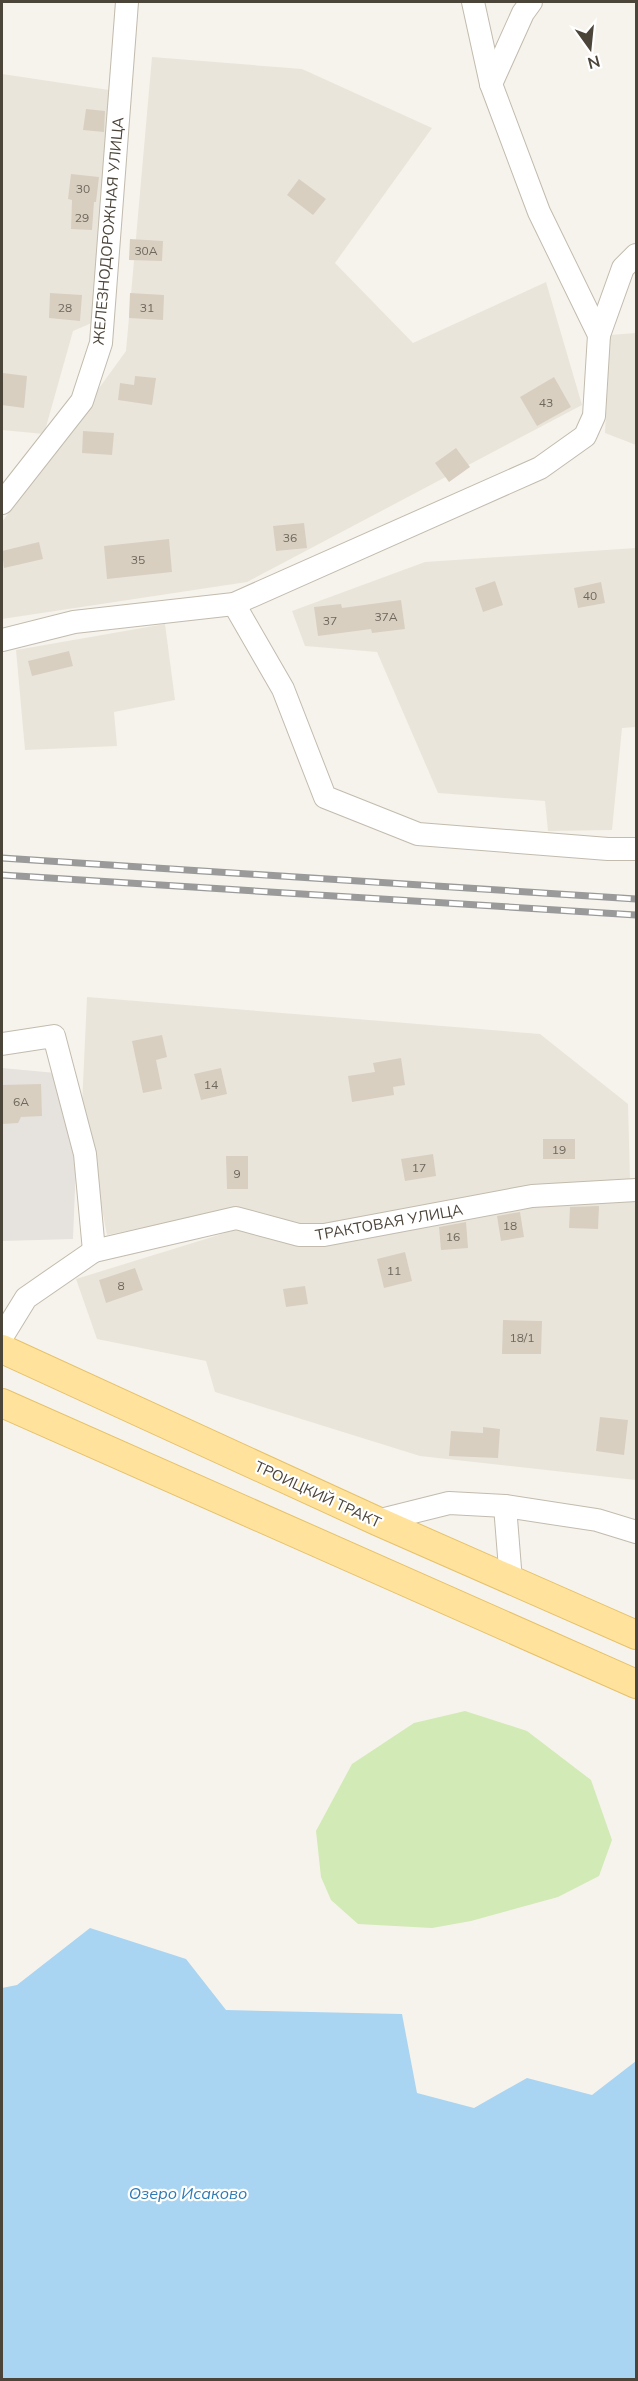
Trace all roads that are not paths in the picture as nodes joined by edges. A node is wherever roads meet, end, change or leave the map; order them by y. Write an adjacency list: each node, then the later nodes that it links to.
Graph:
1 (127, 2): 7 (street, ЖЕЛЕЗНОДОРОЖНАЯ УЛИЦА)
2 (473, 2): 4 (street)
3 (531, 2): 4 (street)
4 (490, 84): 6 (street)
5 (636, 255): 6 (street)
6 (599, 335): 8 (street)
7 (2, 503)
8 (234, 604): 9 (street); 10 (street)
9 (2, 640)
10 (636, 849)
11 (2, 1044): 13 (street)
12 (636, 1190): 13 (street, ТРАКТОВАЯ УЛИЦА)
13 (94, 1251): 14 (street)
14 (2, 1337)
15 (2, 1349): 18 (main road, ТРОИЦКИЙ ТРАКТ)
16 (2, 1403): 22 (main road)
17 (505, 1506): 18 (street); 19 (street); 20 (street)
18 (377, 1521): 20 (main road, ТРОИЦКИЙ ТРАКТ)
19 (636, 1532)
20 (511, 1581): 21 (main road, ТРОИЦКИЙ ТРАКТ)
21 (636, 1635)
22 (636, 1684)

